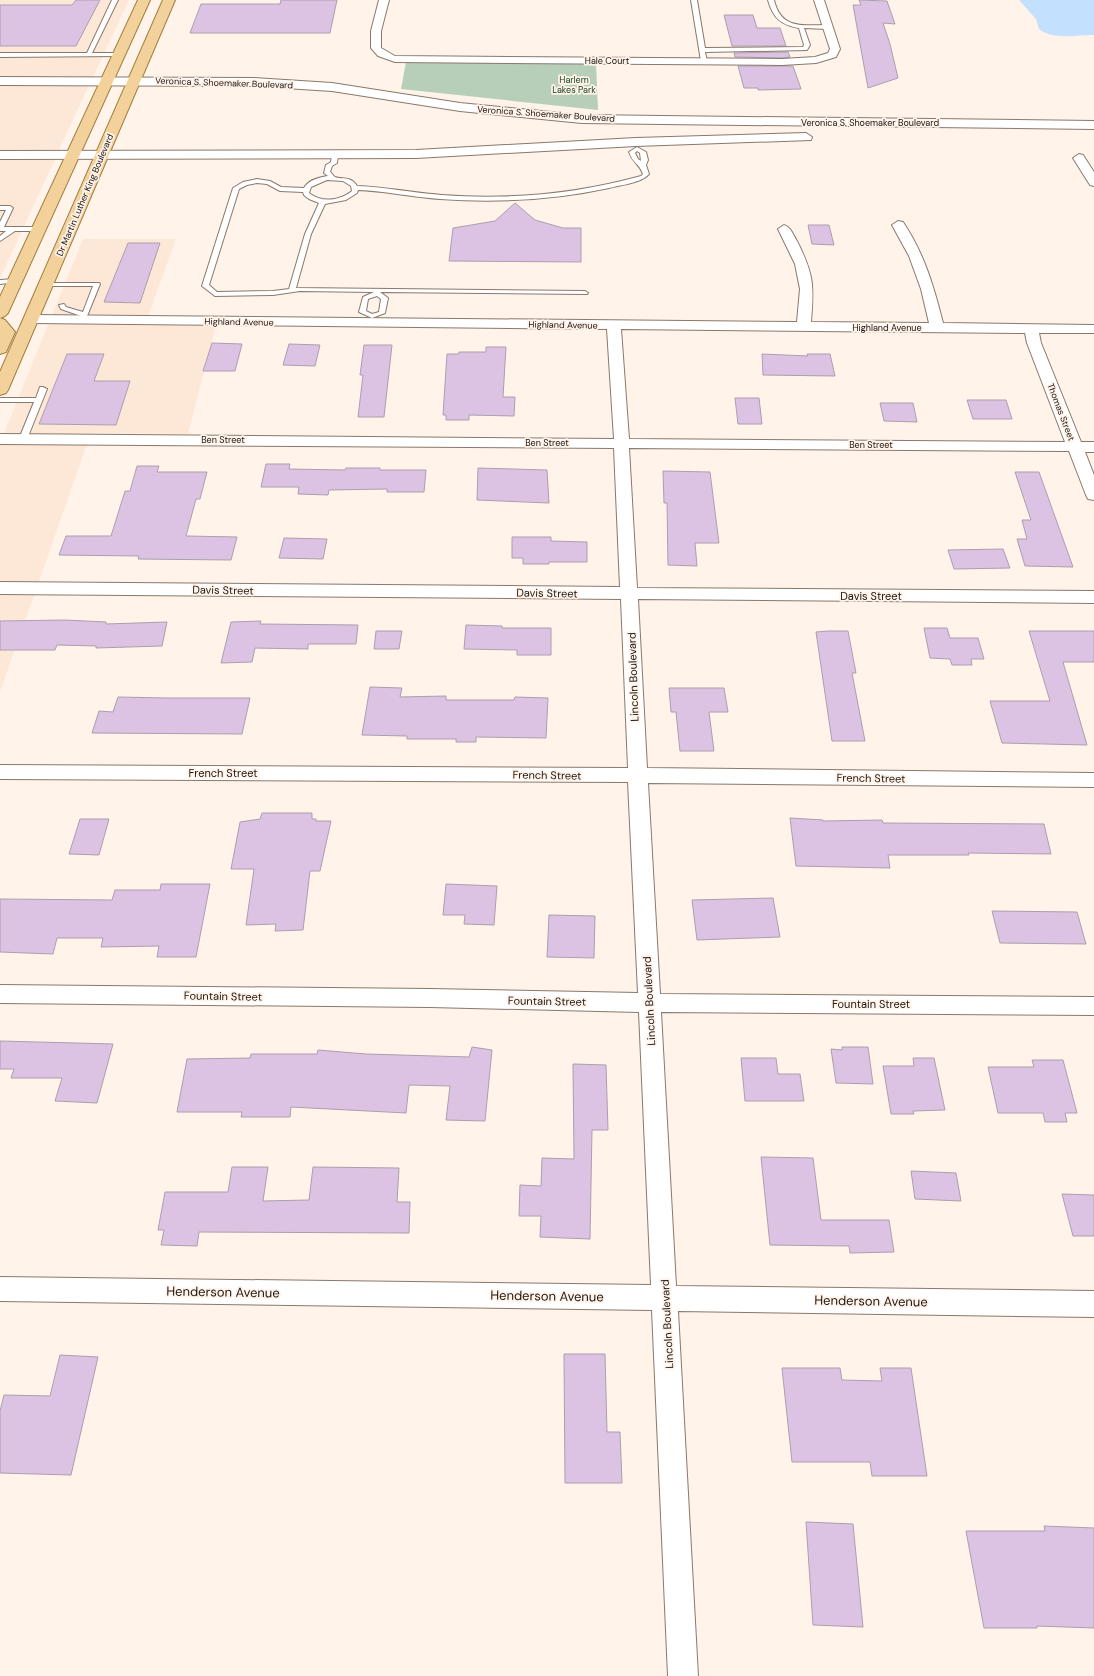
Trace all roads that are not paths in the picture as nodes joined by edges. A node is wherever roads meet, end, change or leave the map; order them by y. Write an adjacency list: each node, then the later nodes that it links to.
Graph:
1 (115, 0): 11 (lane)
2 (144, 0): 12 (main road)
3 (169, 0): 16 (main road, Dr Martin Luther King Boulevard)
4 (384, 0): 14 (street, Hale Court)
5 (694, 0): 10 (lane)
6 (771, 0): 8 (lane)
7 (818, 0): 9 (street)
8 (801, 26): 9 (lane); 10 (lane)
9 (828, 26): 14 (street, Hale Court)
10 (703, 50): 14 (lane)
11 (89, 54): 12 (lane); 13 (lane)
12 (119, 54): 15 (main road)
13 (0, 55)
14 (704, 62)
15 (107, 80): 16 (street, Veronica S. Shoemaker Boulevard); 17 (street, Veronica S. Shoemaker Boulevard); 26 (main road)
16 (134, 80): 18 (street, Veronica S. Shoemaker Boulevard); 27 (main road, Dr Martin Luther King Boulevard)
17 (0, 81)
18 (533, 114): 19 (street, Veronica S. Shoemaker Boulevard); 24 (street)
19 (1094, 124)
20 (950, 136): 22 (street, Veronica S. Shoemaker Boulevard)
21 (816, 137): 23 (street, Veronica S. Shoemaker Boulevard)
22 (1094, 137)
23 (636, 146): 24 (street, Veronica S. Shoemaker Boulevard); 30 (lane); 30 (lane)
24 (416, 154): 29 (street, Veronica S. Shoemaker Boulevard)
25 (0, 155): 26 (street, Veronica S. Shoemaker Boulevard)
26 (72, 156): 27 (street, Veronica S. Shoemaker Boulevard); 40 (main road)
27 (102, 156): 29 (street, Veronica S. Shoemaker Boulevard); 44 (main road, Dr Martin Luther King Boulevard)
28 (1079, 158): 32 (street)
29 (335, 159): 31 (lane)
30 (643, 165): 33 (lane)
31 (331, 177): 33 (lane); 34 (lane)
32 (1094, 182)
33 (356, 188): 35 (lane)
34 (306, 190): 35 (lane); 45 (lane)
35 (322, 202): 45 (lane)
36 (0, 208): 38 (lane)
37 (898, 225): 57 (street)
38 (0, 228): 39 (lane)
39 (13, 229): 40 (lane); 42 (lane)
40 (38, 229): 43 (main road)
41 (784, 229): 56 (street)
42 (0, 239)
43 (7, 281): 48 (main road)
44 (46, 284): 51 (lane); 52 (main road, Dr Martin Luther King Boulevard)
45 (292, 290): 46 (lane)
46 (377, 292): 47 (lane); 53 (lane); 53 (lane)
47 (585, 293)
48 (8, 296): 50 (main road); 52 (main road)
49 (62, 305): 51 (lane)
50 (0, 313)
51 (84, 318): 52 (street, Highland Avenue); 53 (street, Highland Avenue)
52 (31, 320): 61 (main road, Dr Martin Luther King Boulevard)
53 (371, 320): 55 (street, Highland Avenue)
54 (0, 323): 60 (main road)
55 (614, 325): 56 (street, Highland Avenue); 67 (street, Lincoln Boulevard)
56 (804, 327): 57 (street, Highland Avenue)
57 (937, 328): 58 (street, Highland Avenue)
58 (1031, 329): 59 (street, Highland Avenue); 68 (street, Thomas Street)
59 (1094, 329)
60 (0, 349)
61 (1, 383)
62 (43, 389): 64 (lane)
63 (0, 400): 64 (lane)
64 (38, 400): 66 (lane)
65 (0, 439): 66 (street, Ben Street)
66 (23, 439): 67 (street, Ben Street)
67 (623, 443): 68 (street, Ben Street); 72 (street, Lincoln Boulevard)
68 (1074, 447): 69 (street, Ben Street); 70 (street, Thomas Street)
69 (1094, 447)
70 (1094, 495)
71 (0, 588): 72 (street, Davis Street)
72 (630, 594): 73 (street, Davis Street); 75 (street, Lincoln Boulevard)
73 (1094, 597)
74 (0, 772): 75 (street, French Street)
75 (637, 776): 76 (street, French Street); 78 (street, Lincoln Boulevard)
76 (1094, 780)
77 (0, 994): 78 (street, Fountain Street)
78 (649, 1003): 79 (street, Fountain Street); 81 (street, Lincoln Boulevard)
79 (1094, 1006)
80 (0, 1289): 81 (street, Henderson Avenue)
81 (666, 1298): 82 (street, Henderson Avenue); 83 (street, Lincoln Boulevard)
82 (1094, 1304)
83 (684, 1676)

